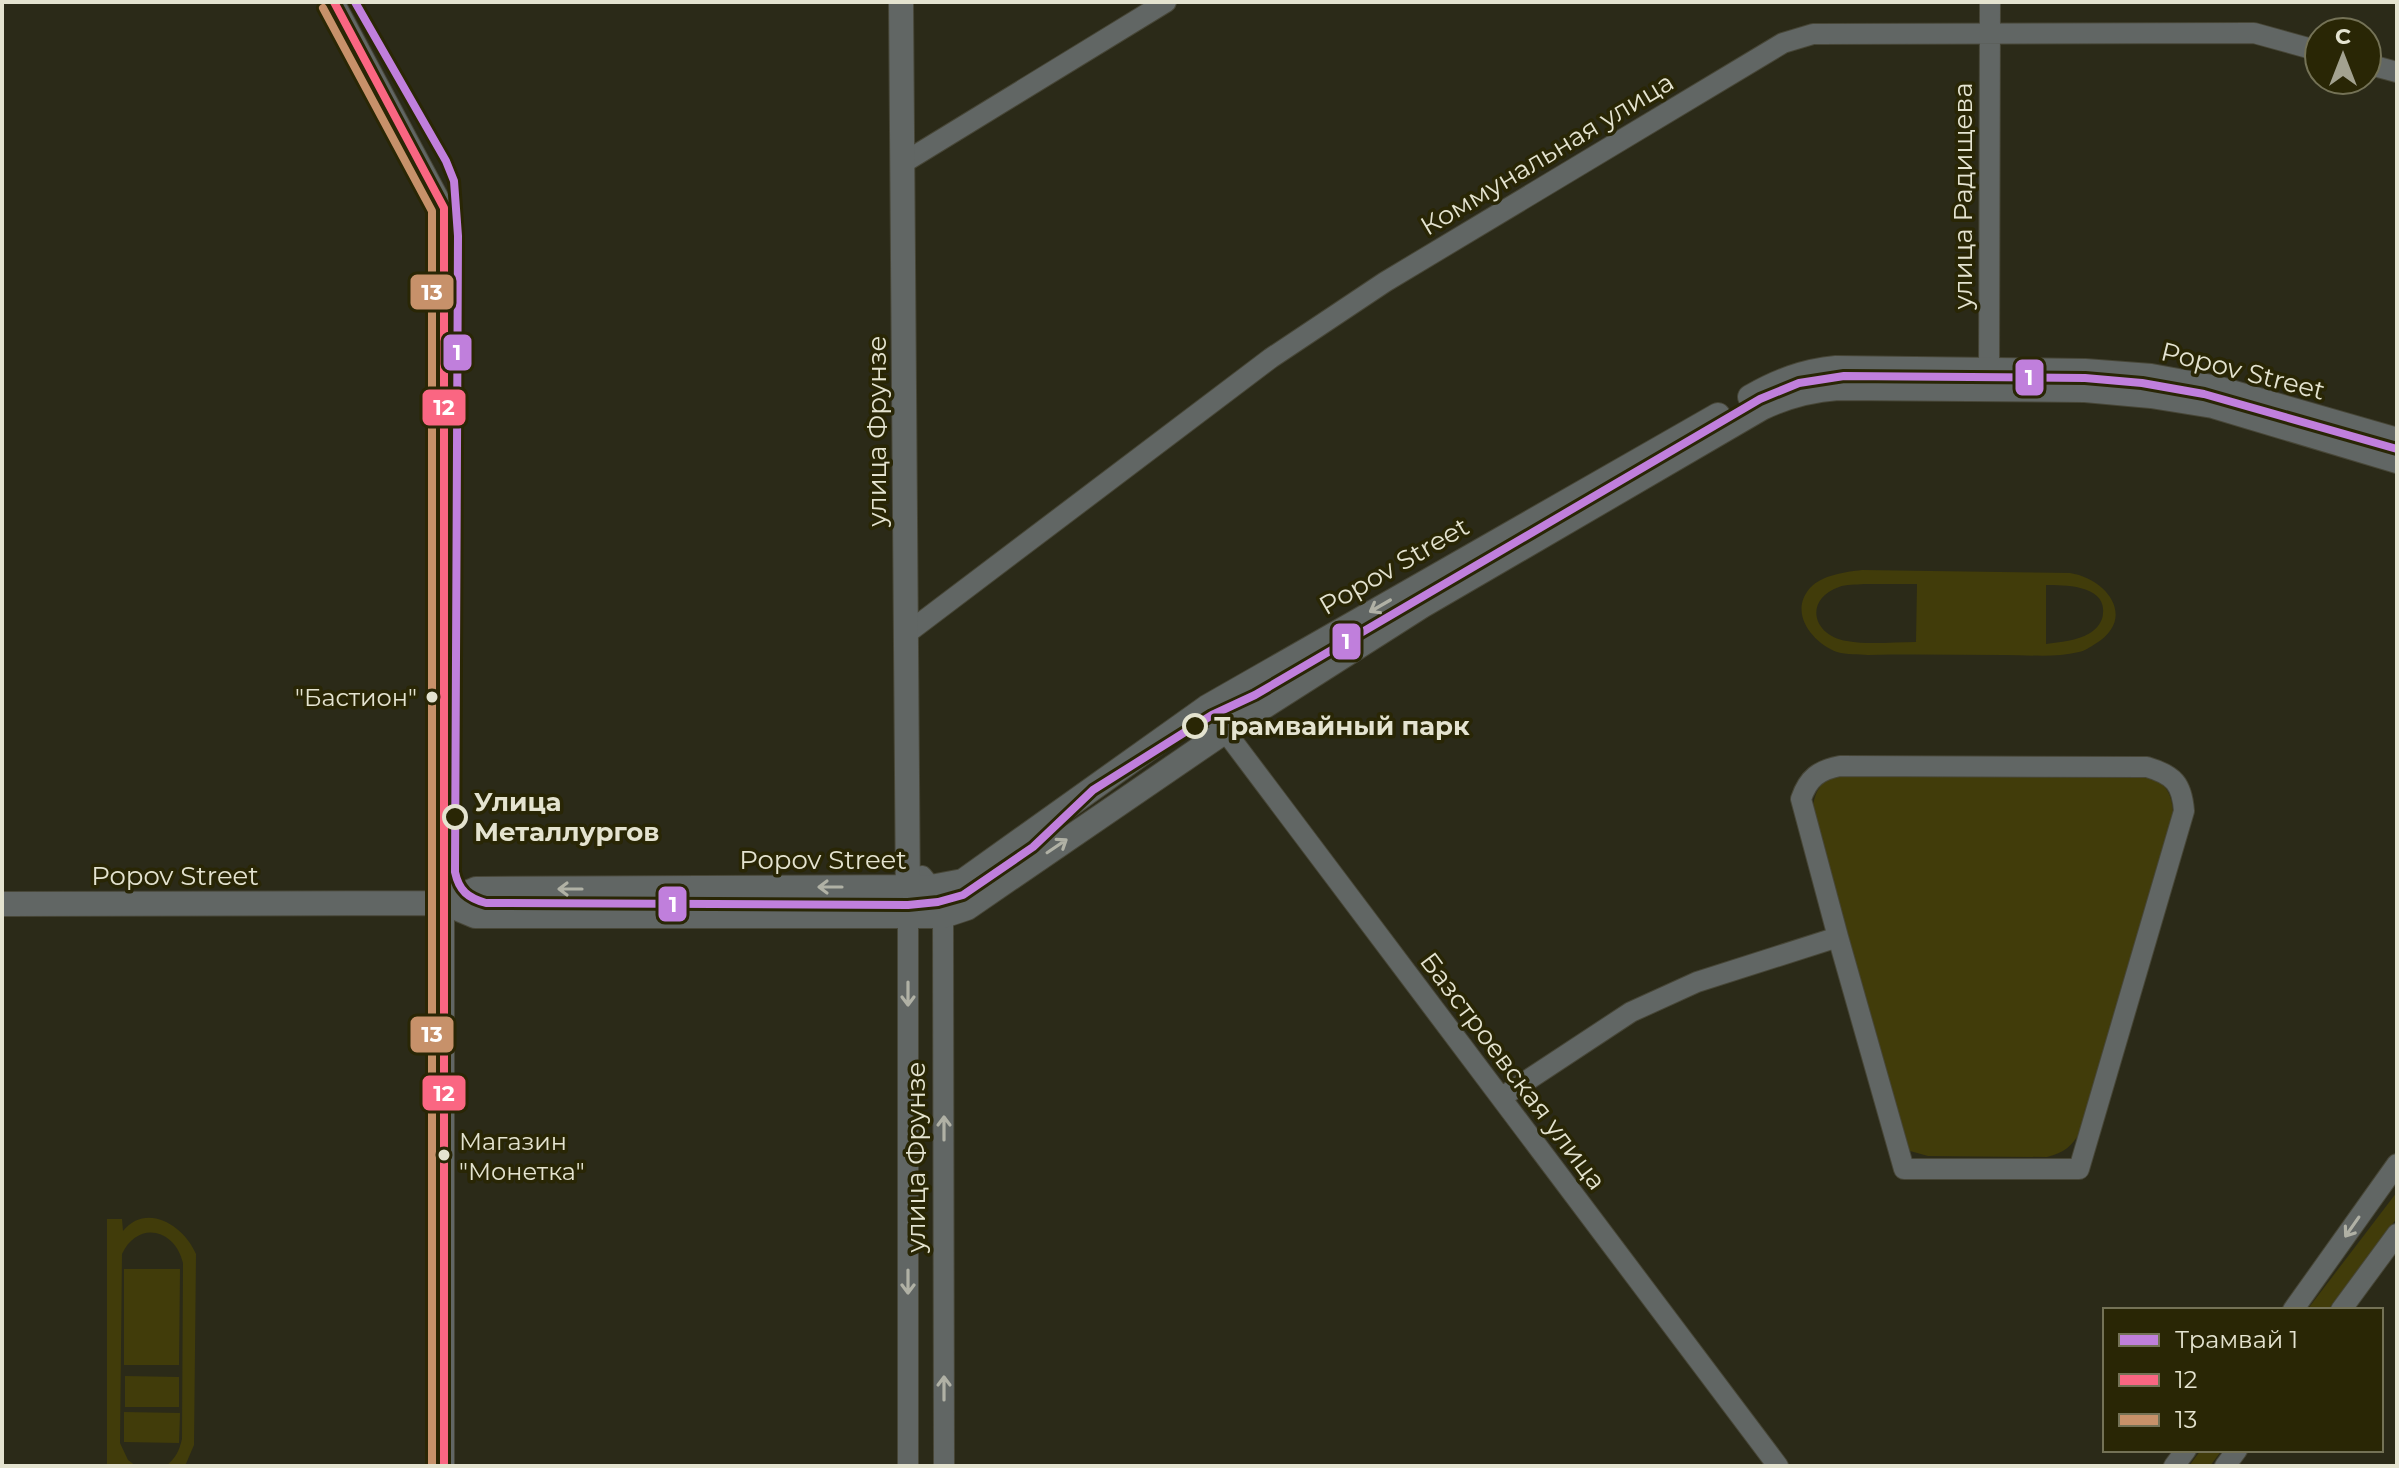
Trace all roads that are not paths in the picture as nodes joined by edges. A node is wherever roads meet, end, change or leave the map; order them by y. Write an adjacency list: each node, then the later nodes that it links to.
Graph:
1 (334, 2): 15 (street)
2 (901, 2): 7 (street, улица Фрунзе)
3 (1166, 2): 7 (street)
4 (1990, 2): 5 (street, улица Радищева)
5 (1990, 33): 6 (street, Коммунальная улица); 8 (street, улица Радищева); 11 (street, Коммунальная улица)
6 (2303, 47)
7 (903, 163): 11 (street, улица Фрунзе)
8 (1989, 380): 9 (street, Popov Street); 10 (street, Popov Street); 12 (street, Popov Street, one-way to 12); 13 (street, Popov Street)
9 (2397, 440)
10 (2397, 461)
11 (906, 634): 14 (street, улица Фрунзе)
12 (1207, 707): 13 (street, Базстроевская улица); 14 (street, Popov Street)
13 (1224, 732): 18 (street, Popov Street, one-way to 13); 20 (street, Базстроевская улица)
14 (920, 887): 15 (street, Popov Street, one-way to 15); 17 (street, улица Фрунзе); 18 (street, улица Фрунзе)
15 (444, 903): 16 (street, Popov Street); 17 (street, Popov Street); 25 (street)
16 (2, 904)
17 (908, 916): 18 (street, Popov Street); 26 (street, улица Фрунзе, one-way to 26)
18 (943, 916): 27 (street, улица Фрунзе, one-way to 18)
19 (1838, 937): 19 (street); 20 (street)
20 (1502, 1097): 28 (street, Базстроевская улица)
21 (2397, 1164): 23 (street, one-way to 23)
22 (2397, 1234): 24 (street)
23 (2294, 1308)
24 (2342, 1308)
25 (444, 1466)
26 (908, 1466)
27 (944, 1466)
28 (1778, 1466)

